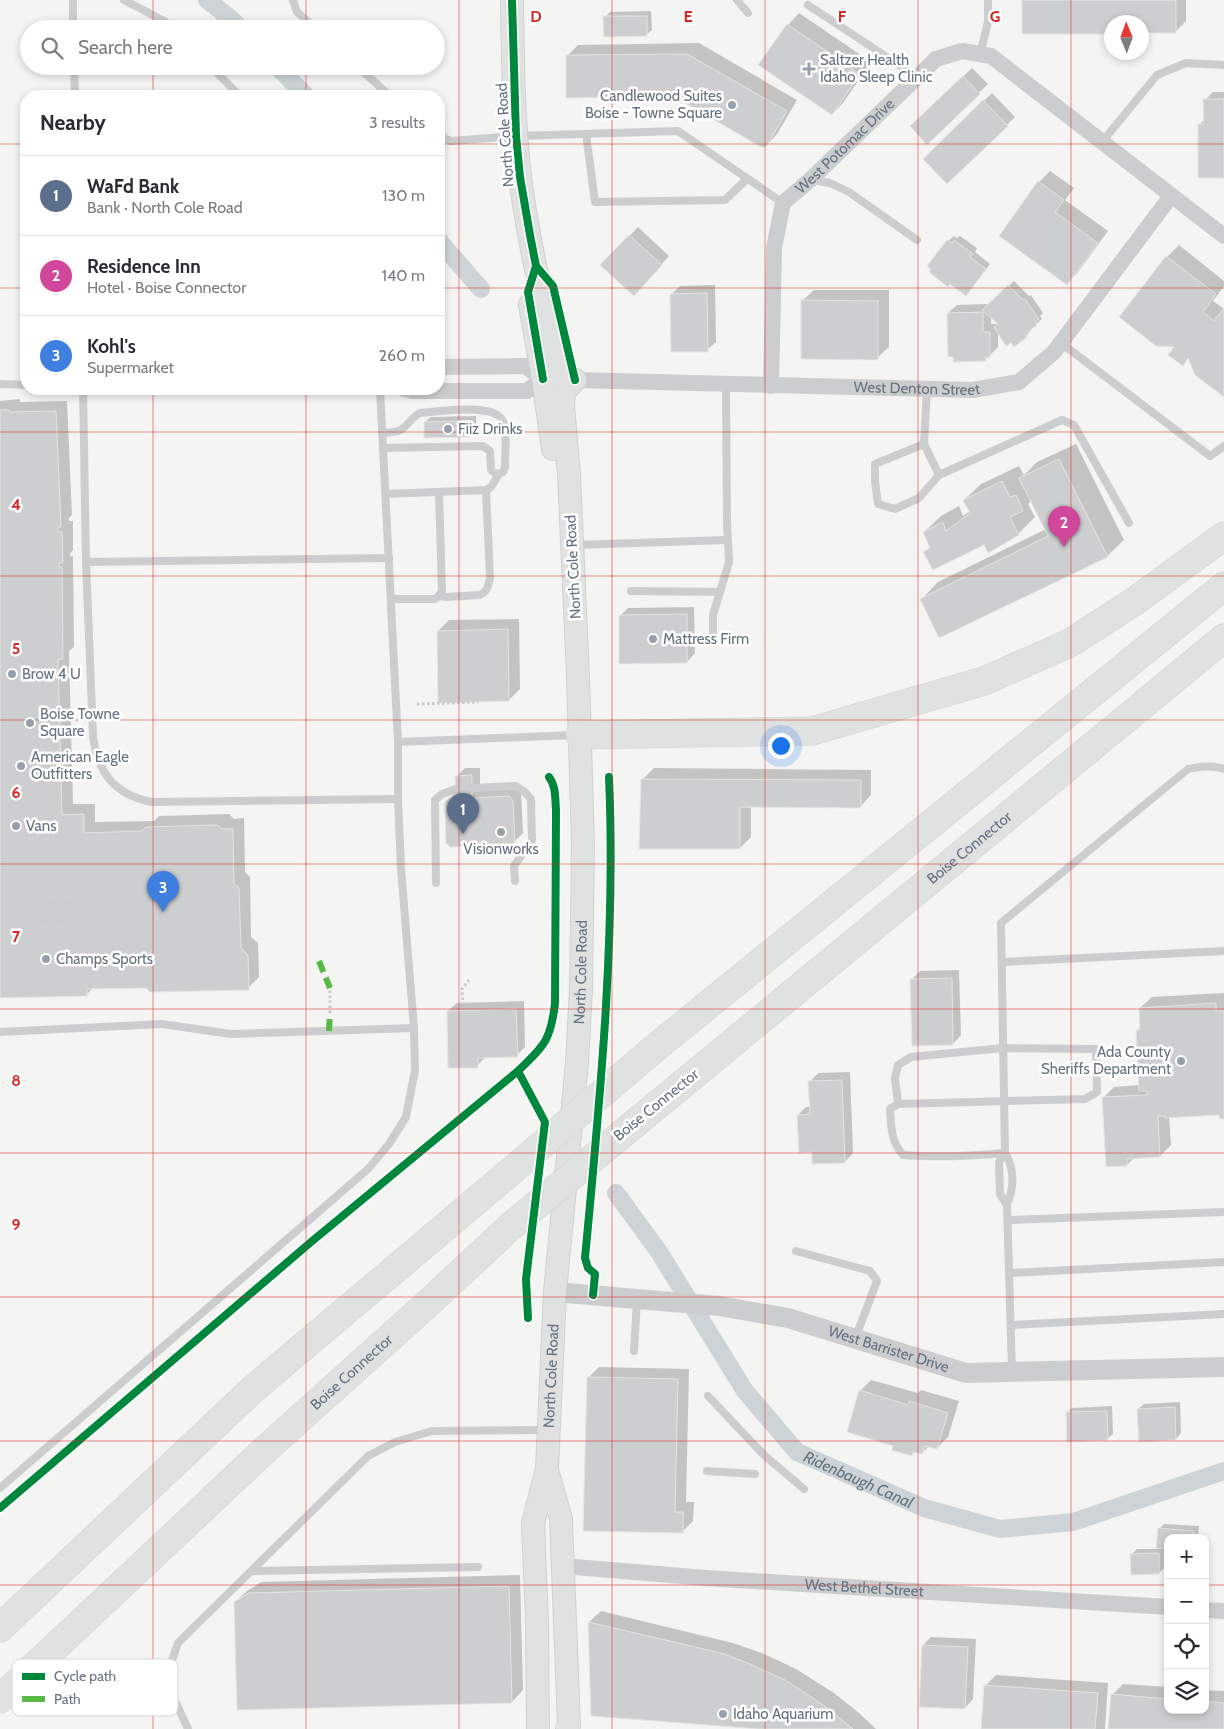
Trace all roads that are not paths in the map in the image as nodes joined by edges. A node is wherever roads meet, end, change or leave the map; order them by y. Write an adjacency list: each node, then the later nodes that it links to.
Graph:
1 (72, 0): 9 (lane)
2 (124, 0): 10 (lane)
3 (293, 0): 11 (lane)
4 (512, 0): 22 (main road, North Cole Road)
5 (737, 0): 8 (lane)
6 (988, 0): 12 (lane)
7 (808, 5): 17 (lane)
8 (748, 13)
9 (73, 20)
10 (162, 20)
11 (306, 20)
12 (980, 54): 17 (street, West Potomac Drive); 24 (street, West Potomac Drive)
13 (1224, 65): 24 (lane)
14 (74, 75): 18 (lane)
15 (219, 75): 19 (lane)
16 (367, 75): 20 (lane)
17 (917, 77): 26 (street, West Potomac Drive)
18 (75, 90)
19 (234, 90)
20 (383, 90)
21 (586, 134): 22 (lane); 25 (lane); 25 (lane)
22 (516, 136): 23 (lane); 31 (main road, North Cole Road)
23 (445, 138)
24 (1102, 142): 27 (street, West Potomac Drive)
25 (747, 178): 28 (lane)
26 (810, 180): 28 (street, West Potomac Drive); 30 (lane)
27 (1171, 196): 29 (street, West Potomac Drive); 32 (street, West Denton Street)
28 (783, 204): 39 (street, West Potomac Drive)
29 (1224, 236)
30 (917, 240)
31 (536, 266): 34 (main road, North Cole Road); 35 (main road, North Cole Road)
32 (1061, 343): 40 (street, West Denton Street); 46 (lane)
33 (445, 367): 34 (street)
34 (543, 379): 41 (street); 49 (main road, North Cole Road)
35 (575, 380): 38 (street, West Denton Street); 49 (main road, North Cole Road)
36 (0, 384): 37 (lane)
37 (20, 385)
38 (726, 385): 39 (street, West Denton Street); 56 (lane)
39 (772, 386): 40 (street, West Denton Street)
40 (927, 389): 45 (lane)
41 (445, 391)
42 (83, 395): 59 (lane)
43 (380, 395): 44 (lane)
44 (382, 433): 47 (lane); 48 (lane)
45 (924, 444): 50 (lane); 50 (lane)
46 (1224, 446)
47 (383, 448): 48 (lane); 53 (lane)
48 (499, 474): 51 (lane)
49 (569, 474): 57 (main road, North Cole Road)
50 (939, 474): 54 (lane)
51 (486, 490): 52 (lane); 63 (lane)
52 (439, 492): 53 (lane); 63 (lane)
53 (386, 494): 58 (lane)
54 (1129, 523)
55 (1224, 536): 67 (highway)
56 (727, 540): 57 (lane); 62 (lane)
57 (572, 545): 67 (main road, North Cole Road)
58 (389, 558): 59 (lane); 64 (lane)
59 (86, 562): 72 (lane)
60 (1224, 586): 110 (highway, bridge)
61 (631, 591): 62 (lane)
62 (720, 592): 66 (lane)
63 (439, 596): 64 (lane)
64 (391, 599): 68 (lane)
65 (1224, 638): 111 (highway, Boise Connector, bridge)
66 (714, 640)
67 (580, 735): 68 (lane); 89 (main road, North Cole Road)
68 (398, 742): 72 (lane)
69 (1224, 769): 76 (lane)
70 (472, 788): 73 (lane)
71 (456, 789): 74 (lane)
72 (398, 799): 77 (lane)
73 (515, 880)
74 (436, 883)
75 (1224, 951): 76 (lane)
76 (1002, 962): 79 (lane)
77 (414, 1028): 78 (lane); 102 (lane)
78 (0, 1032)
79 (1003, 1048): 80 (lane); 80 (lane); 81 (lane)
80 (1004, 1101): 81 (lane); 82 (lane)
81 (898, 1104): 82 (lane)
82 (1005, 1153): 83 (lane); 83 (lane)
83 (1007, 1205): 85 (lane)
84 (1224, 1212): 85 (lane)
85 (1008, 1220): 88 (lane)
86 (796, 1251): 93 (lane)
87 (1224, 1262): 88 (lane)
88 (1009, 1273): 92 (lane)
89 (555, 1292): 90 (street, West Barrister Drive); 98 (main road, North Cole Road)
90 (636, 1300): 93 (street, West Barrister Drive); 94 (lane)
91 (1224, 1314): 92 (lane)
92 (1011, 1325): 96 (lane)
93 (855, 1338): 96 (street, West Barrister Drive)
94 (634, 1351)
95 (1224, 1366): 96 (street, West Barrister Drive)
96 (1012, 1373)
97 (708, 1396): 103 (lane)
98 (548, 1430): 99 (main road, North Cole Road); 106 (lane)
99 (547, 1469): 104 (main road, North Cole Road); 117 (main road, North Cole Road)
100 (707, 1472): 101 (lane)
101 (755, 1474)
102 (0, 1488)
103 (804, 1489)
104 (563, 1566): 107 (street, West Bethel Street); 118 (main road, North Cole Road)
105 (478, 1568): 106 (lane)
106 (252, 1571): 112 (lane)
107 (1164, 1608)
108 (1209, 1610): 109 (street)
109 (1224, 1611)
110 (0, 1628)
111 (43, 1659)
112 (172, 1659)
113 (12, 1688): 114 (highway, Boise Connector, bridge)
114 (0, 1699)
115 (178, 1707): 116 (lane)
116 (188, 1729)
117 (538, 1729)
118 (567, 1729)

